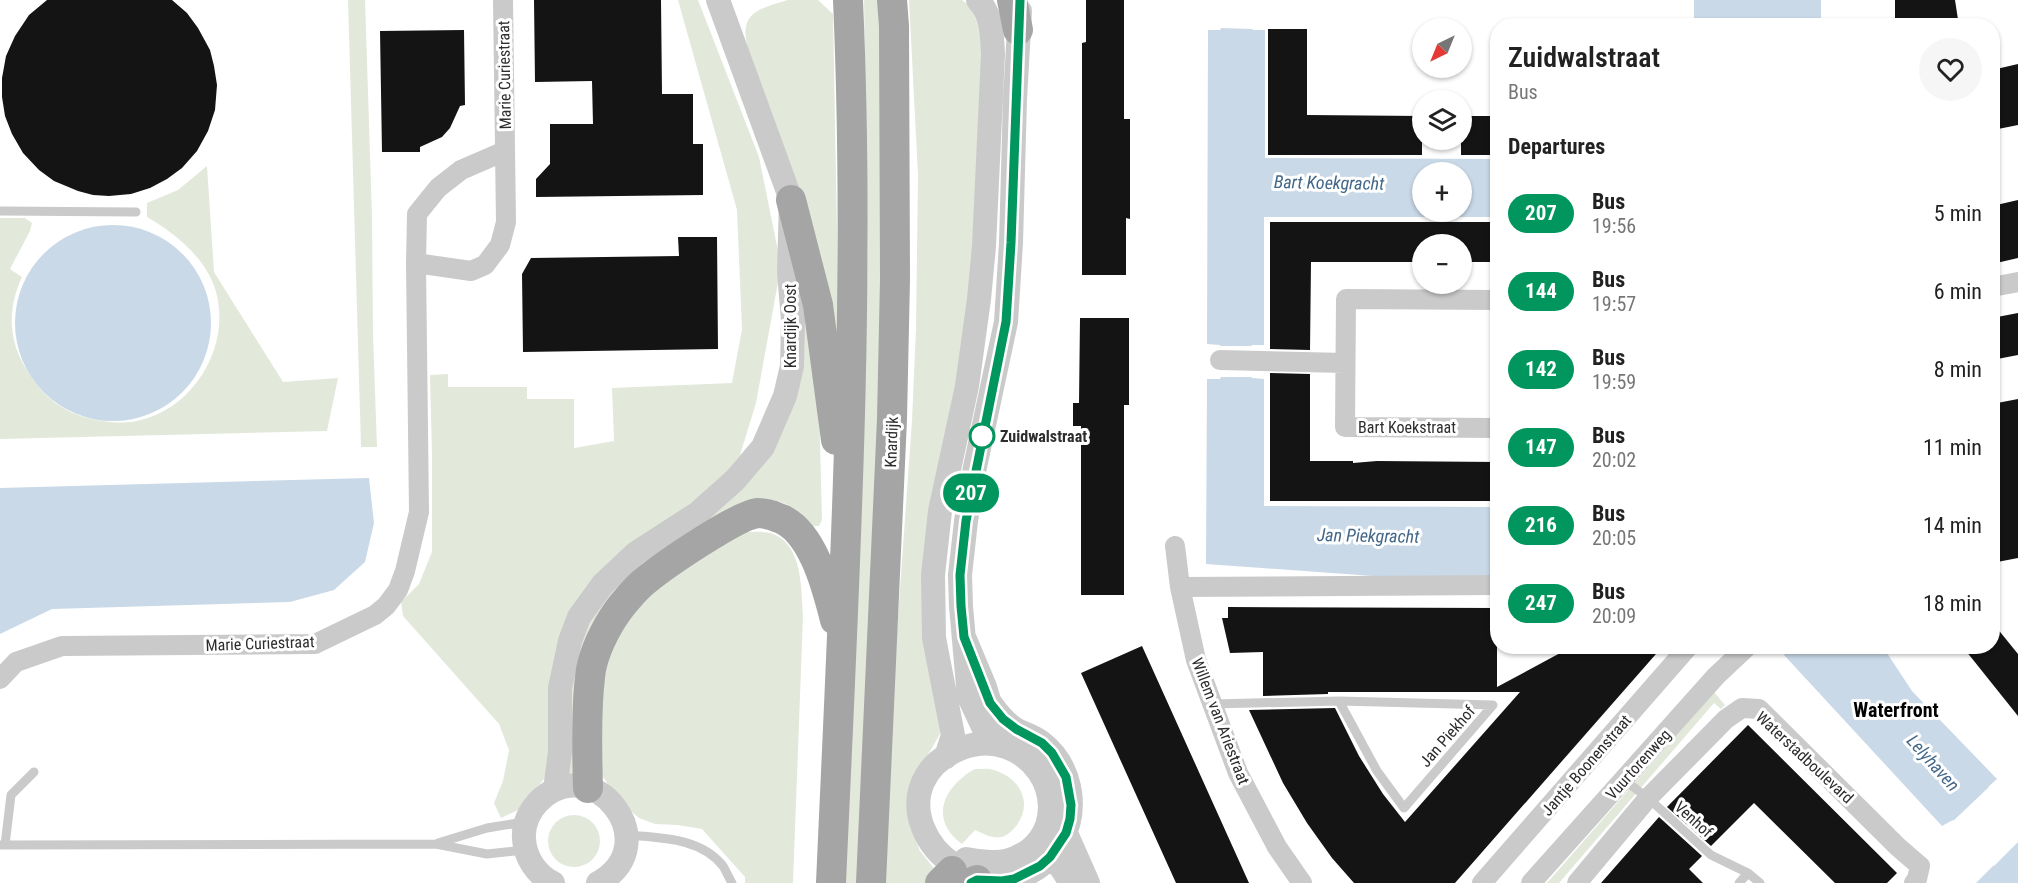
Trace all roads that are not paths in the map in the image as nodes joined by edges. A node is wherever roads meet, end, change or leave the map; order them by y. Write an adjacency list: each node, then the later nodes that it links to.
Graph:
1 (503, 0): 9 (street, Marie Curiestraat)
2 (718, 0): 10 (street, Knardijk Oost)
3 (848, 0): 20 (main road)
4 (978, 0): 31 (street)
5 (1012, 0): 8 (main road)
6 (1020, 0): 8 (street)
7 (893, 13): 51 (main road, Knardijk)
8 (1018, 30): 30 (street)
9 (504, 150): 13 (street, Marie Curiestraat); 13 (street, Marie Curiestraat)
10 (791, 200): 20 (main road); 35 (street, Knardijk Oost)
11 (0, 211): 12 (lane)
12 (136, 212)
13 (416, 263): 27 (street, Marie Curiestraat)
14 (2018, 282): 15 (street)
15 (2000, 285)
16 (1490, 300): 18 (street, Bart Koekstraat)
17 (1220, 360): 18 (street)
18 (1345, 363): 19 (street, Bart Koekstraat)
19 (1490, 428)
20 (848, 514): 24 (main road)
21 (1175, 546): 23 (street, Willem van Ariestraat)
22 (1490, 585): 23 (street)
23 (1180, 587): 29 (street, Willem van Ariestraat)
24 (841, 646): 34 (main road); 50 (main road)
25 (1682, 654): 55 (street, Jantje Boonenstraat)
26 (1739, 654): 33 (street, Vuurtorenweg)
27 (0, 679)
28 (1339, 701): 28 (lane, Jan Piekhof); 29 (lane, Jan Piekhof)
29 (1213, 704): 54 (street, Willem van Ariestraat)
30 (1011, 738): 31 (street); 38 (street)
31 (946, 757): 45 (street)
32 (34, 772): 41 (lane)
33 (1624, 780): 36 (lane, Venhof); 56 (street, Vuurtorenweg)
34 (588, 788): 35 (street); 39 (street)
35 (555, 790): 37 (street)
36 (1648, 798): 44 (lane, Venhof); 57 (street); 60 (street, Waterstadboulevard)
37 (525, 822): 40 (lane); 42 (street)
38 (1055, 831): 43 (street); 45 (street); 53 (street)
39 (627, 835): 48 (street); 49 (lane)
40 (436, 844): 41 (lane); 42 (lane)
41 (3, 845)
42 (525, 849): 47 (street)
43 (1052, 854): 46 (street); 52 (street)
44 (1748, 873): 58 (lane); 59 (lane, Venhof)
45 (960, 879): 46 (street)
46 (1020, 881)
47 (553, 883)
48 (598, 883)
49 (732, 883)
50 (831, 883)
51 (871, 883)
52 (1071, 883)
53 (1089, 883)
54 (1302, 883)
55 (1482, 883)
56 (1531, 883)
57 (1576, 883)
58 (1739, 883)
59 (1760, 883)
60 (1914, 883)

